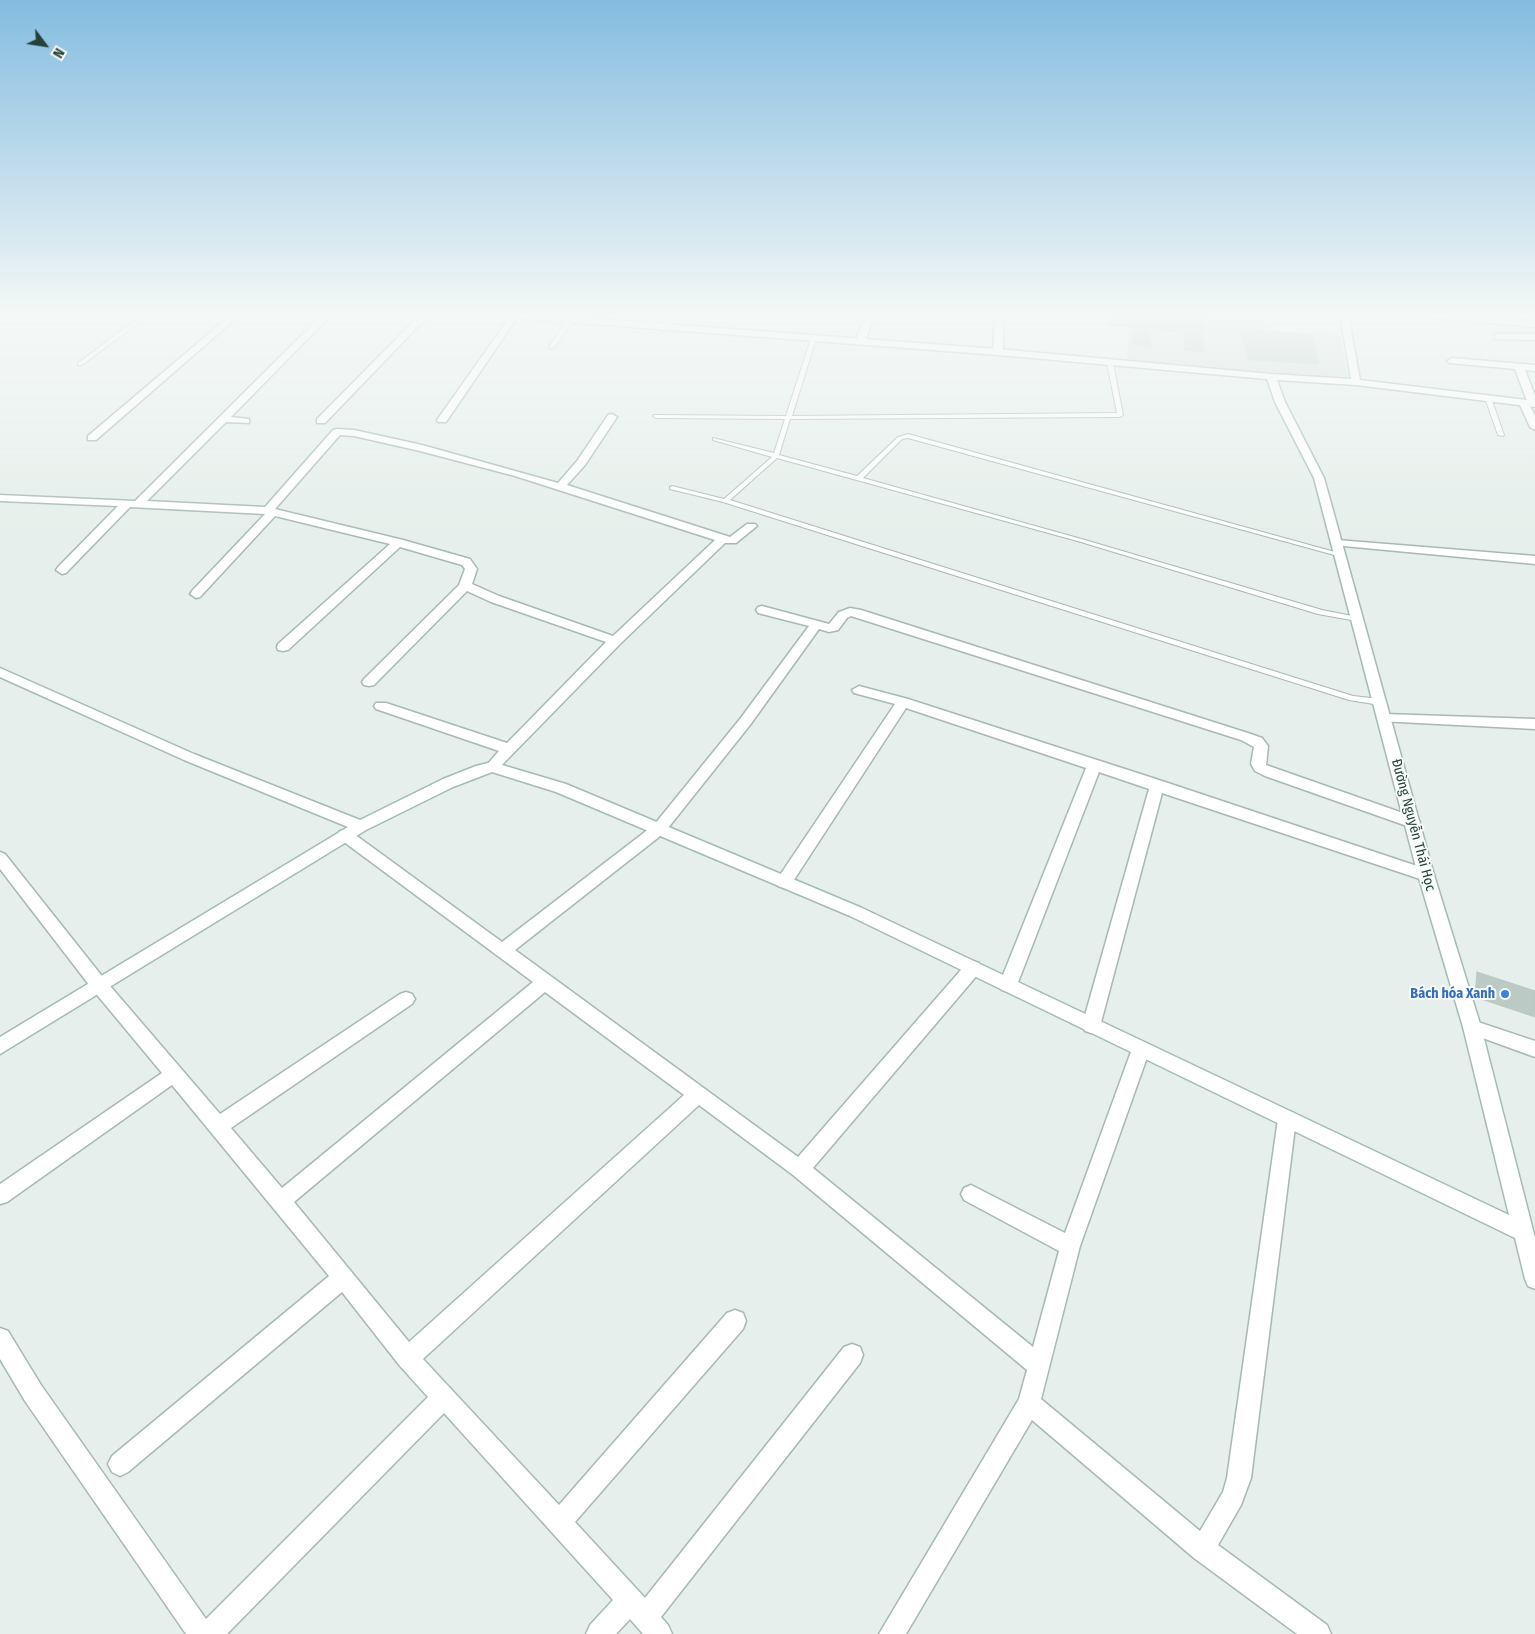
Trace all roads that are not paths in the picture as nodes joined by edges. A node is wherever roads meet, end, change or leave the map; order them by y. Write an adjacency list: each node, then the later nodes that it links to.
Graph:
1 (148, 390): 21 (street)
2 (252, 390): 15 (street)
3 (351, 390): 18 (street)
4 (463, 390): 16 (street)
5 (798, 390): 14 (lane)
6 (1115, 390): 14 (lane)
7 (1276, 390): 34 (street, Đường Nguyễn Thái Học)
8 (1424, 390): 10 (street)
9 (1526, 390): 11 (street)
10 (1488, 398): 11 (street); 20 (lane)
11 (1530, 403): 19 (street)
12 (656, 416): 14 (lane)
13 (612, 417): 25 (street)
14 (790, 417): 23 (lane)
15 (224, 419): 17 (street); 29 (street)
16 (442, 420)
17 (245, 421)
18 (321, 421)
19 (1535, 427)
20 (1501, 435)
21 (92, 438)
22 (715, 439): 23 (lane)
23 (776, 456): 24 (lane); 28 (lane)
24 (858, 479): 34 (lane); 40 (lane)
25 (561, 486): 30 (street); 32 (street)
26 (672, 488): 28 (lane)
27 (0, 498): 29 (street)
28 (725, 501): 48 (lane)
29 (133, 504): 30 (street); 36 (street)
30 (270, 512): 33 (street); 38 (street)
31 (751, 526): 32 (street)
32 (722, 539): 42 (street)
33 (399, 542): 37 (street); 43 (street)
34 (1339, 549): 35 (street); 40 (street, Đường Nguyễn Thái Học)
35 (1535, 560)
36 (62, 570)
37 (465, 586): 42 (street); 45 (street)
38 (196, 594)
39 (762, 610): 41 (street)
40 (1357, 619): 48 (street, Đường Nguyễn Thái Học)
41 (816, 625): 56 (street); 58 (street)
42 (615, 641): 52 (street)
43 (283, 647)
44 (0, 672): 57 (street)
45 (369, 682)
46 (859, 690): 47 (street)
47 (903, 702): 53 (street); 62 (street)
48 (1380, 702): 50 (street, Đường Nguyễn Thái Học)
49 (381, 706): 52 (street)
50 (1384, 718): 51 (street); 56 (street, Đường Nguyễn Thái Học)
51 (1535, 724)
52 (509, 749): 54 (street)
53 (1094, 766): 55 (street); 67 (street)
54 (492, 767): 57 (street); 58 (street)
55 (1157, 786): 61 (street); 69 (street)
56 (1412, 822): 61 (street, Đường Nguyễn Thái Học)
57 (361, 826): 59 (street)
58 (659, 829): 62 (street); 63 (street)
59 (345, 835): 63 (street); 66 (street)
60 (0, 858): 66 (street)
61 (1426, 875): 70 (street, Đường Nguyễn Thái Học)
62 (784, 882): 64 (street)
63 (502, 950): 65 (street)
64 (973, 968): 67 (street); 78 (street)
65 (545, 982): 75 (street); 81 (street)
66 (99, 985): 71 (street); 74 (street)
67 (1008, 985): 69 (street)
68 (406, 998): 77 (street)
69 (1091, 1026): 72 (street)
70 (1472, 1027): 73 (street); 82 (street, Đường Nguyễn Thái Học)
71 (0, 1046)
72 (1141, 1049): 76 (street); 83 (street)
73 (1535, 1049)
74 (174, 1074): 77 (street); 80 (street)
75 (698, 1094): 78 (street); 89 (street)
76 (1287, 1118): 82 (street); 95 (street)
77 (218, 1126): 81 (street)
78 (800, 1169): 90 (street)
79 (971, 1194): 83 (street)
80 (0, 1195)
81 (281, 1201): 85 (street)
82 (1522, 1231): 84 (street, Đường Nguyễn Thái Học)
83 (1070, 1246): 90 (street)
84 (1533, 1268)
85 (344, 1277): 89 (street); 93 (street)
86 (735, 1322): 94 (street)
87 (0, 1338): 97 (street)
88 (852, 1355): 96 (street)
89 (408, 1358): 91 (street)
90 (1039, 1366): 92 (street)
91 (444, 1397): 94 (street); 98 (street)
92 (1029, 1403): 95 (street); 100 (street)
93 (120, 1464)
94 (559, 1523): 96 (street)
95 (1203, 1549): 101 (street)
96 (645, 1617): 99 (street)
97 (201, 1634)
98 (209, 1634)
99 (599, 1634)
100 (892, 1634)
101 (1318, 1634)

